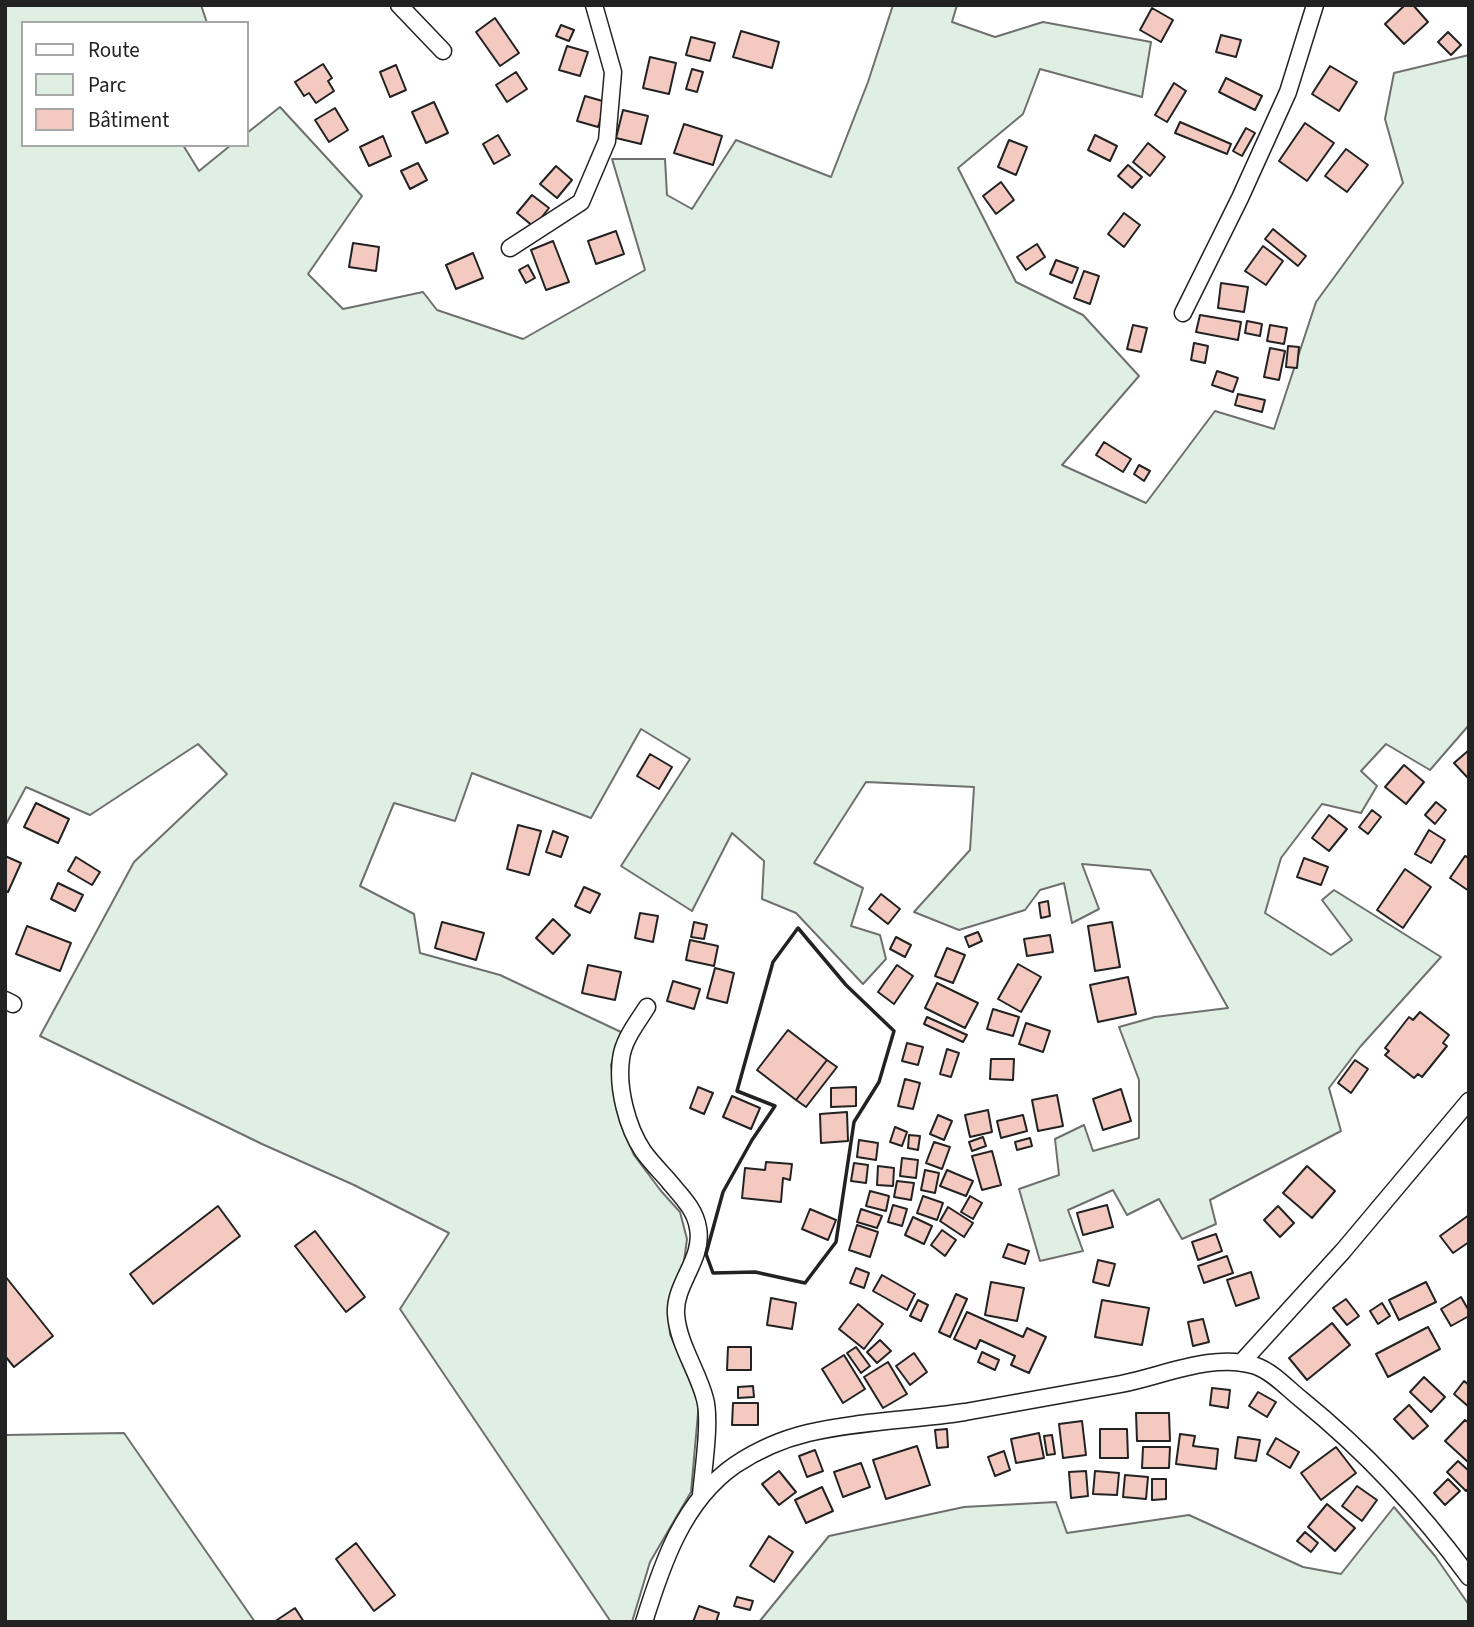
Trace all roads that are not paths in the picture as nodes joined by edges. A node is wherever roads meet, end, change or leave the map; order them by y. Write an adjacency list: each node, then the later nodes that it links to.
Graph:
1 (399, 5): 4 (street)
2 (594, 5): 5 (street)
3 (1315, 5): 6 (street)
4 (443, 51)
5 (510, 248)
6 (1183, 313)
7 (647, 1007): 10 (street)
8 (1469, 1101): 9 (street)
9 (1241, 1363): 10 (street); 11 (street)
10 (701, 1495): 12 (street)
11 (1469, 1577)
12 (644, 1622)

